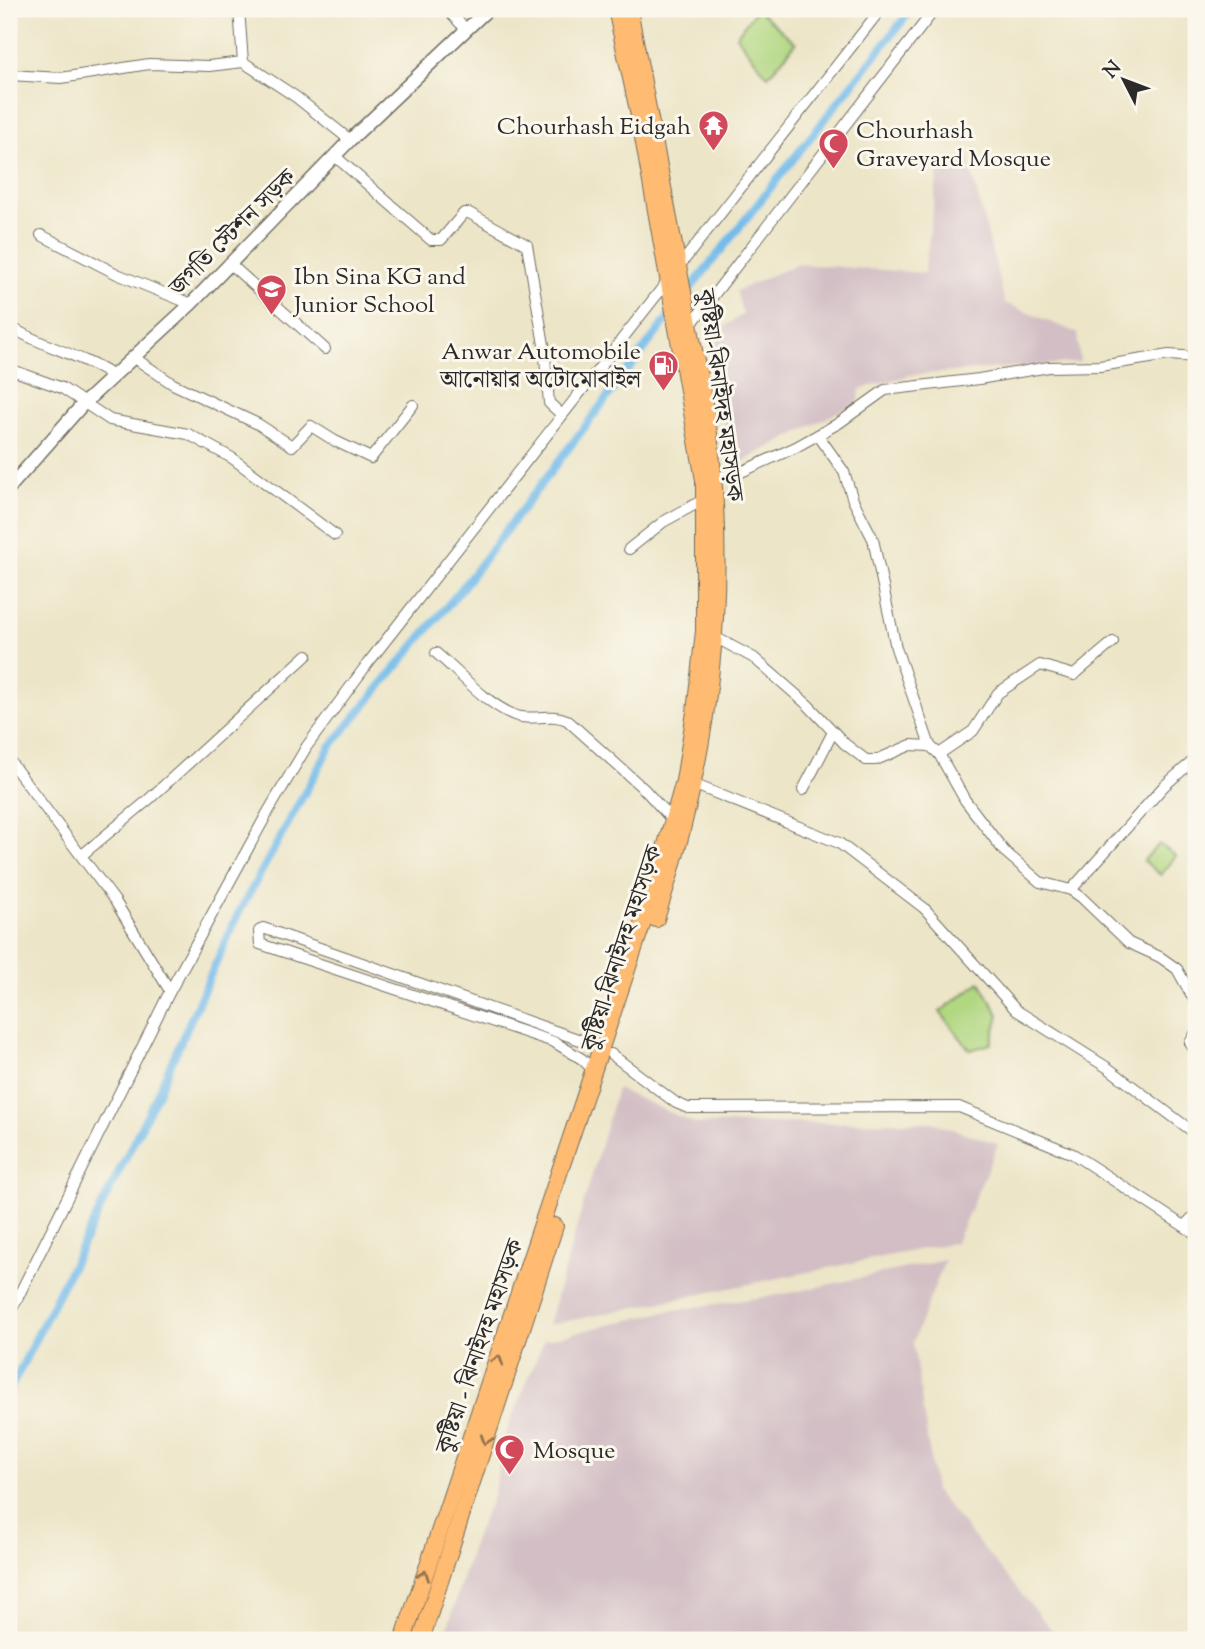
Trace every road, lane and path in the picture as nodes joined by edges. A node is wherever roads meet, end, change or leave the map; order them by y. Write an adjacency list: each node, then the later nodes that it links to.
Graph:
1 (239, 9): 9 (street)
2 (446, 9): 8 (street)
3 (488, 9): 8 (street, জগতি স্টেশন সড়ক)
4 (616, 9): 11 (highway, কুষ্টিয়া-ঝিনাইদহ মহাসড়ক)
5 (629, 9): 11 (highway, কুষ্টিয়া-ঝিনাইদহ মহাসড়ক)
6 (881, 9): 16 (street)
7 (935, 9): 19 (street)
8 (466, 29): 12 (street, জগতি স্টেশন সড়ক)
9 (243, 62): 10 (street); 12 (street)
10 (9, 75)
11 (645, 122): 16 (highway, কুষ্টিয়া-ঝিনাইদহ মহাসড়ক)
12 (350, 140): 13 (street, জগতি স্টেশন সড়ক)
13 (336, 157): 15 (street, জগতি স্টেশন সড়ক); 27 (street)
14 (41, 235): 17 (street)
15 (229, 263): 17 (street, জগতি স্টেশন সড়ক); 20 (street)
16 (675, 275): 19 (highway, কুষ্টিয়া-ঝিনাইদহ মহাসড়ক); 27 (street); 29 (highway, কুষ্টিয়া-ঝিনাইদহ মহাসড়ক)
17 (191, 304): 21 (street, জগতি স্টেশন সড়ক)
18 (9, 326): 24 (street)
19 (689, 326): 29 (highway, কুষ্টিয়া-ঝিনাইদহ মহাসড়ক)
20 (325, 349)
21 (133, 357): 24 (street, জগতি স্টেশন সড়ক); 26 (street)
22 (1196, 357): 28 (street)
23 (9, 369): 25 (street)
24 (113, 376): 25 (street, জগতি স্টেশন সড়ক)
25 (83, 404): 30 (street, জগতি স্টেশন সড়ক); 32 (street)
26 (413, 405)
27 (562, 415): 47 (street)
28 (818, 435): 29 (street); 39 (street)
29 (709, 479): 31 (highway, কুষ্টিয়া-ঝিনাইদহ মহাসড়ক); 34 (highway, কুষ্টিয়া-ঝিনাইদহ মহাসড়ক)
30 (9, 488)
31 (703, 500): 33 (street); 34 (highway, কুষ্টিয়া-ঝিনাইদহ মহাসড়ক)
32 (335, 535)
33 (629, 549)
34 (710, 634): 38 (street); 42 (highway, কুষ্টিয়া-ঝিনাইদহ মহাসড়ক)
35 (1113, 642): 39 (street)
36 (436, 653): 44 (street)
37 (307, 655): 45 (street)
38 (833, 732): 39 (street); 43 (street)
39 (934, 750): 46 (street)
40 (9, 760): 45 (street)
41 (1192, 761): 46 (street)
42 (689, 783): 44 (highway, কুষ্টিয়া-ঝিনাইদহ মহাসড়ক); 51 (highway, কুষ্টিয়া-ঝিনাইদহ মহাসড়ক); 52 (street)
43 (803, 790)
44 (673, 821): 51 (highway, কুষ্টিয়া-ঝিনাইদহ মহাসড়ক)
45 (82, 855): 47 (street)
46 (1071, 890): 48 (street)
47 (170, 991): 56 (street)
48 (1196, 1003)
49 (1196, 1032): 50 (street)
50 (1196, 1052)
51 (603, 1061): 51 (street); 54 (street); 57 (highway, কুষ্টিয়া - ঝিনাইদহ মহাসড়ক, one-way to 51); 58 (highway, কুষ্টিয়া - ঝিনাইদহ মহাসড়ক, one-way to 58)
52 (1196, 1134)
53 (1196, 1214): 54 (street)
54 (1185, 1225): 55 (street)
55 (1196, 1234)
56 (9, 1315)
57 (404, 1640)
58 (421, 1640)

